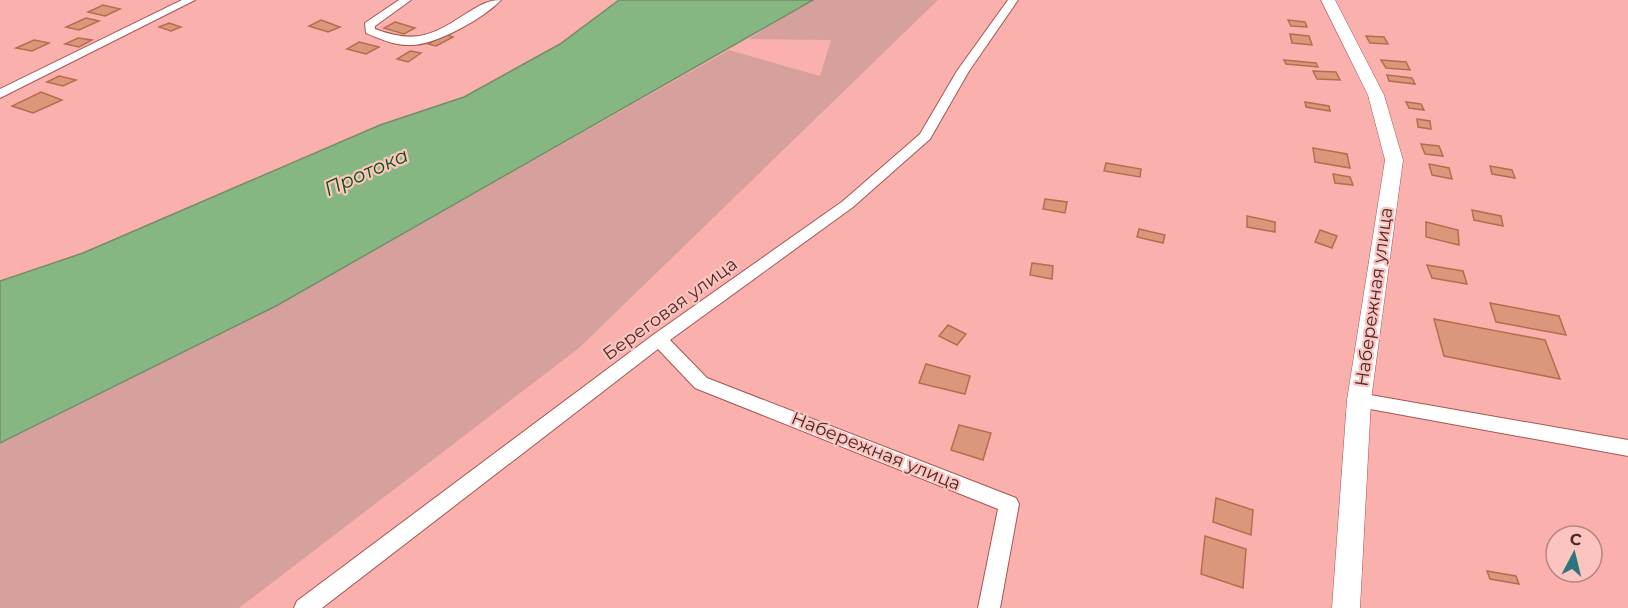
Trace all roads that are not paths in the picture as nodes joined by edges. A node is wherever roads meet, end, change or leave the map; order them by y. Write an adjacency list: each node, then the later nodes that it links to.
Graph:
1 (190, 0): 7 (street)
2 (406, 0): 3 (street)
3 (496, 0)
4 (1013, 0): 9 (street, Береговая улица)
5 (1328, 0): 10 (street, Набережная улица)
6 (0, 80): 7 (street)
7 (19, 85): 8 (street)
8 (0, 94)
9 (659, 339): 12 (street, Береговая улица); 13 (street, Набережная улица)
10 (1359, 400): 11 (street); 14 (street, Набережная улица)
11 (1628, 448)
12 (305, 608)
13 (989, 608)
14 (1346, 608)

